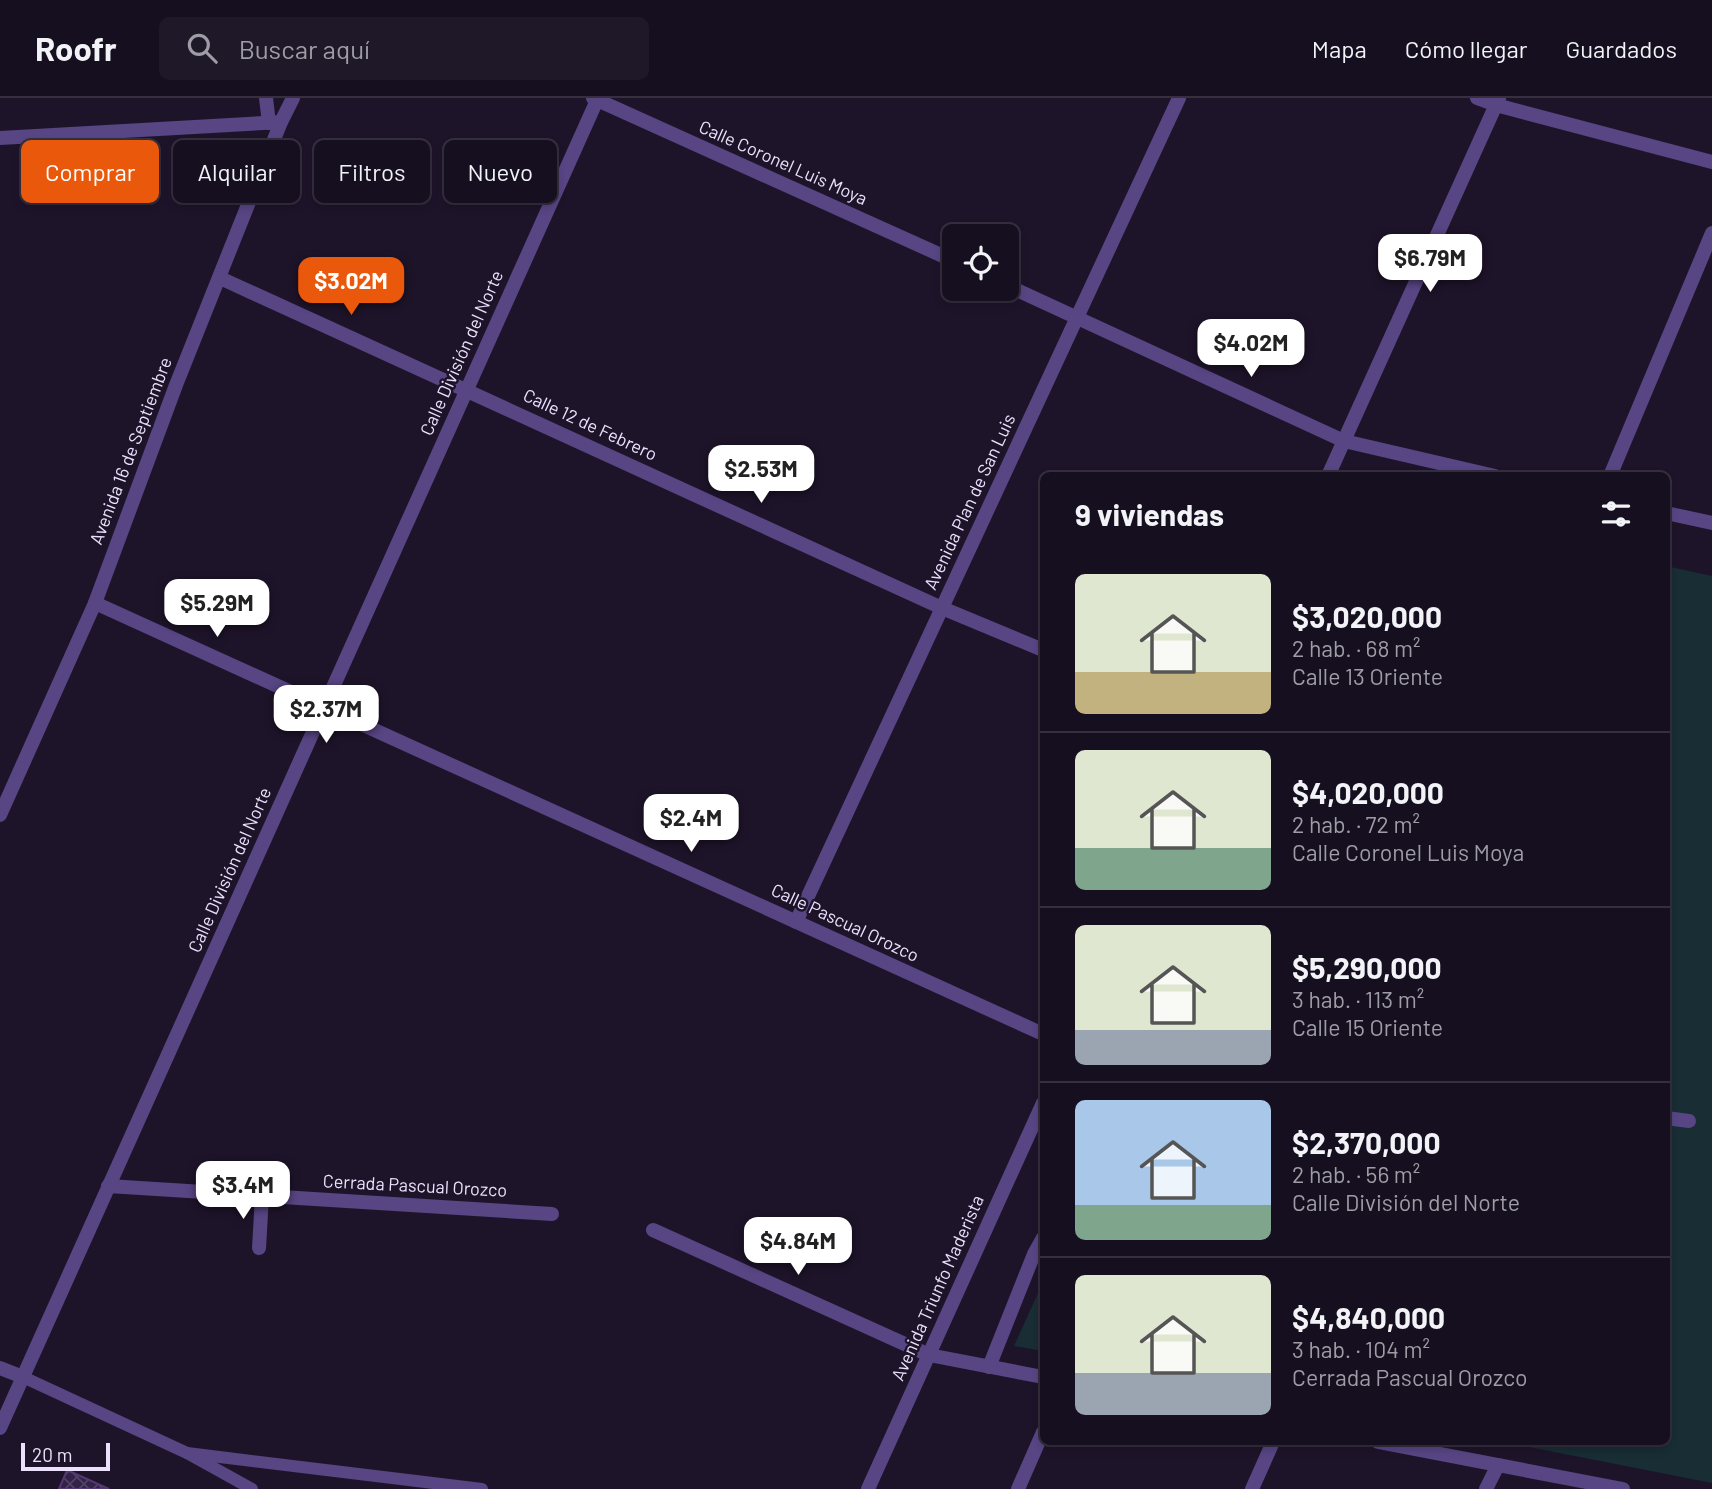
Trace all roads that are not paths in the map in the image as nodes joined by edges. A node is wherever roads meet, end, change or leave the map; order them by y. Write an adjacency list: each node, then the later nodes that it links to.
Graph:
1 (266, 98): 7 (street)
2 (293, 98): 7 (street, Avenida 16 de Septiembre)
3 (1179, 98): 14 (street, Avenida Plan de San Luis)
4 (1476, 98): 6 (street)
5 (596, 99): 11 (street, Calle Coronel Luis Moya); 15 (street, Calle División del Norte)
6 (1498, 102): 9 (street); 16 (street)
7 (275, 123): 8 (street); 12 (street, Avenida 16 de Septiembre)
8 (0, 138)
9 (1712, 162)
10 (1712, 233): 19 (street)
11 (942, 256)
12 (220, 278): 15 (street, Calle 12 de Febrero); 22 (street, Avenida 16 de Septiembre)
13 (1019, 291): 14 (street)
14 (1077, 317): 16 (street); 23 (street, Avenida Plan de San Luis)
15 (467, 389): 23 (street, Calle 12 de Febrero); 25 (street, Calle División del Norte)
16 (1343, 441): 17 (street); 18 (street)
17 (1330, 472)
18 (1478, 472)
19 (1612, 472)
20 (1670, 514): 21 (street)
21 (1712, 523)
22 (95, 603): 25 (street, Calle Pascual Orozco); 26 (street, Avenida 16 de Septiembre)
23 (942, 608): 24 (street, Calle 12 de Febrero); 27 (street, Avenida Plan de San Luis)
24 (1040, 649)
25 (324, 706): 27 (street, Calle Pascual Orozco); 32 (street, Calle División del Norte)
26 (0, 815)
27 (796, 922): 28 (street, Calle Pascual Orozco)
28 (1040, 1033)
29 (1040, 1110): 38 (street, Avenida Triunfo Maderista)
30 (1670, 1119): 31 (street)
31 (1689, 1121)
32 (108, 1186): 33 (street, Cerrada Pascual Orozco); 42 (street, Calle División del Norte)
33 (262, 1196): 34 (street, Cerrada Pascual Orozco); 37 (street)
34 (552, 1214)
35 (653, 1230): 38 (street)
36 (1040, 1243): 39 (street)
37 (259, 1248)
38 (929, 1355): 39 (street); 51 (street, Avenida Triunfo Maderista)
39 (989, 1367): 41 (street)
40 (0, 1368): 42 (street)
41 (1040, 1376)
42 (23, 1377): 43 (street, Calle División del Norte); 47 (lane)
43 (0, 1428)
44 (1040, 1439): 52 (street)
45 (1272, 1445): 53 (street)
46 (1394, 1445): 48 (street)
47 (187, 1453): 49 (lane); 50 (lane)
48 (1497, 1465): 54 (street); 55 (street)
49 (252, 1489)
50 (482, 1489)
51 (868, 1489)
52 (1018, 1489)
53 (1252, 1489)
54 (1486, 1489)
55 (1623, 1489)

